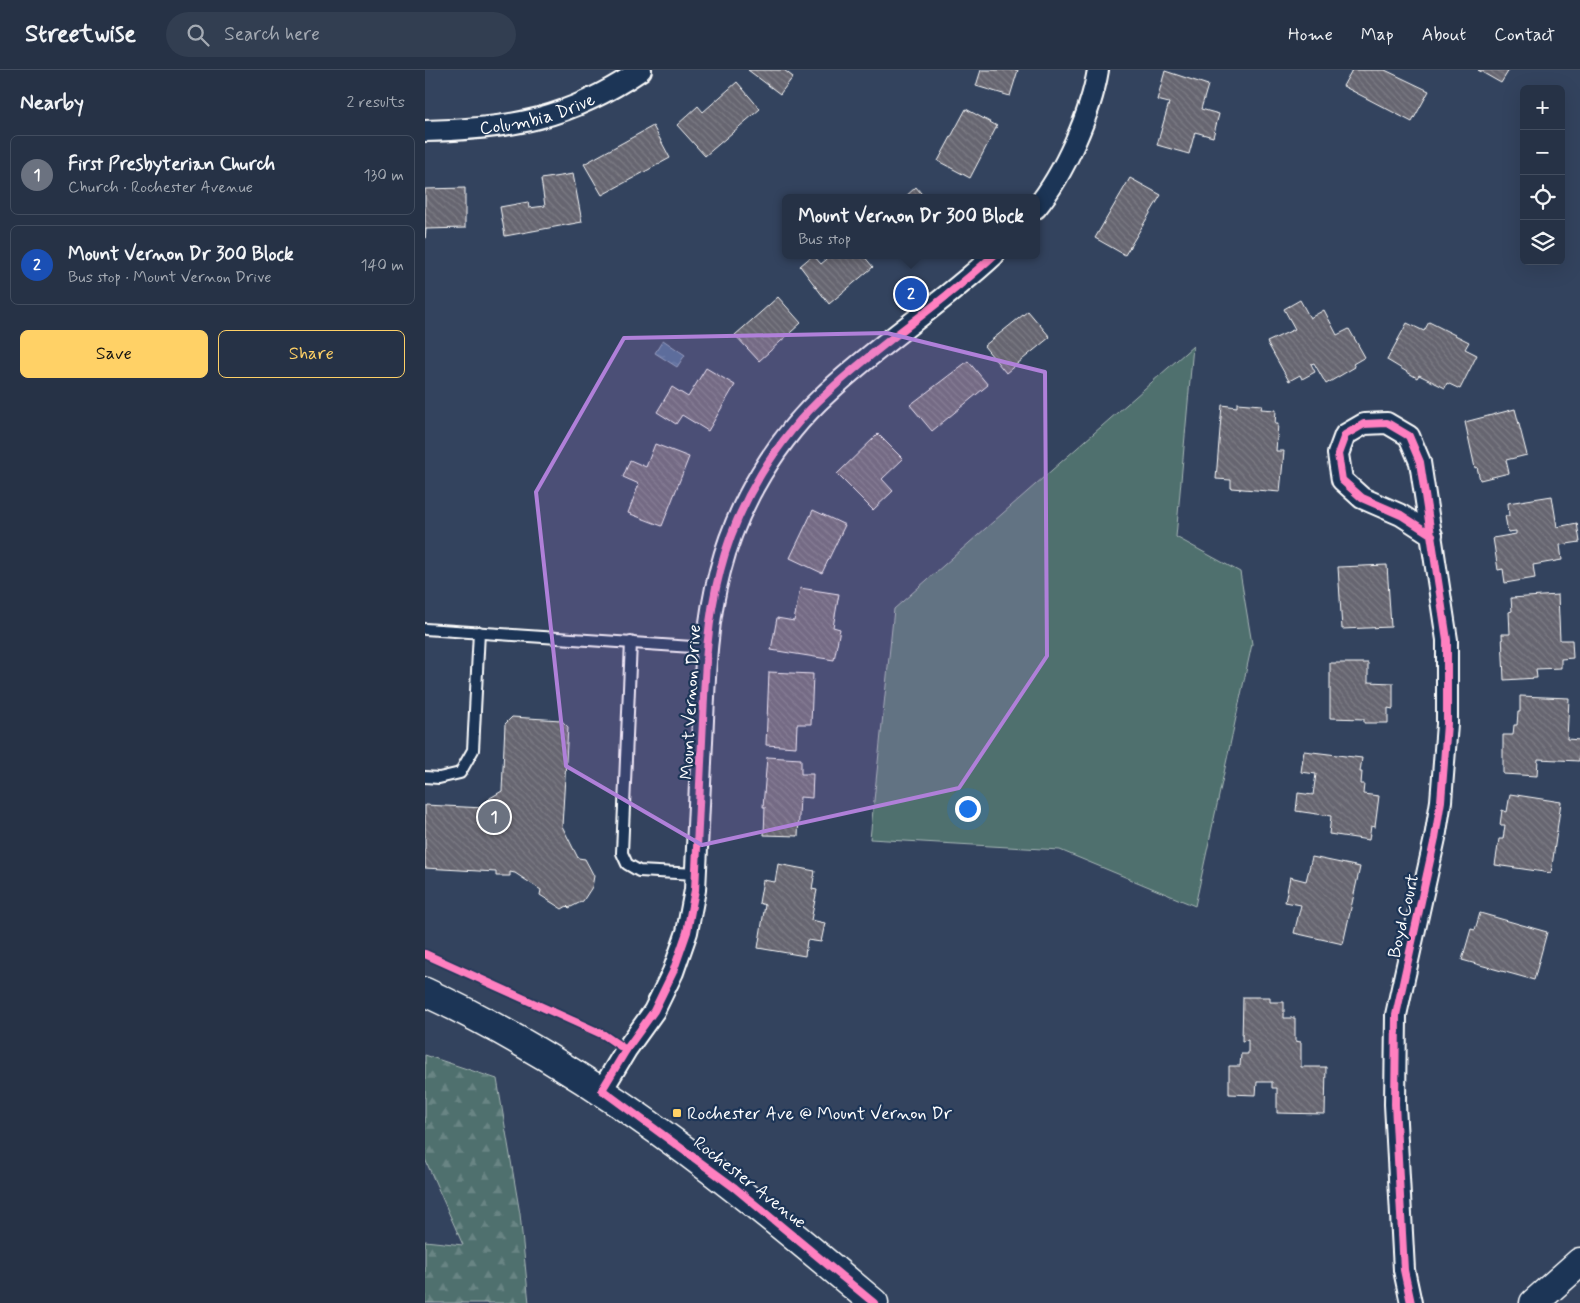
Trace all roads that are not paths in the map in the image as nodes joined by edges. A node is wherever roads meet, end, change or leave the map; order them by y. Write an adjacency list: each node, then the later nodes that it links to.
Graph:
1 (641, 70): 3 (street, Columbia Drive)
2 (1098, 70): 4 (street)
3 (425, 131)
4 (1040, 202)
5 (990, 259): 10 (street, Mount Vernon Drive)
6 (1432, 535): 6 (street, Boyd Court); 17 (street, Boyd Court)
7 (425, 629): 8 (lane)
8 (479, 632): 9 (lane); 11 (lane)
9 (631, 642): 10 (lane); 12 (lane)
10 (707, 648): 12 (street, Mount Vernon Drive)
11 (425, 777)
12 (696, 874): 14 (street, Mount Vernon Drive)
13 (425, 992): 14 (main road, Rochester Avenue)
14 (602, 1090): 16 (main road, Rochester Avenue)
15 (1580, 1262): 18 (main road)
16 (874, 1303)
17 (1411, 1303)
18 (1534, 1303)

